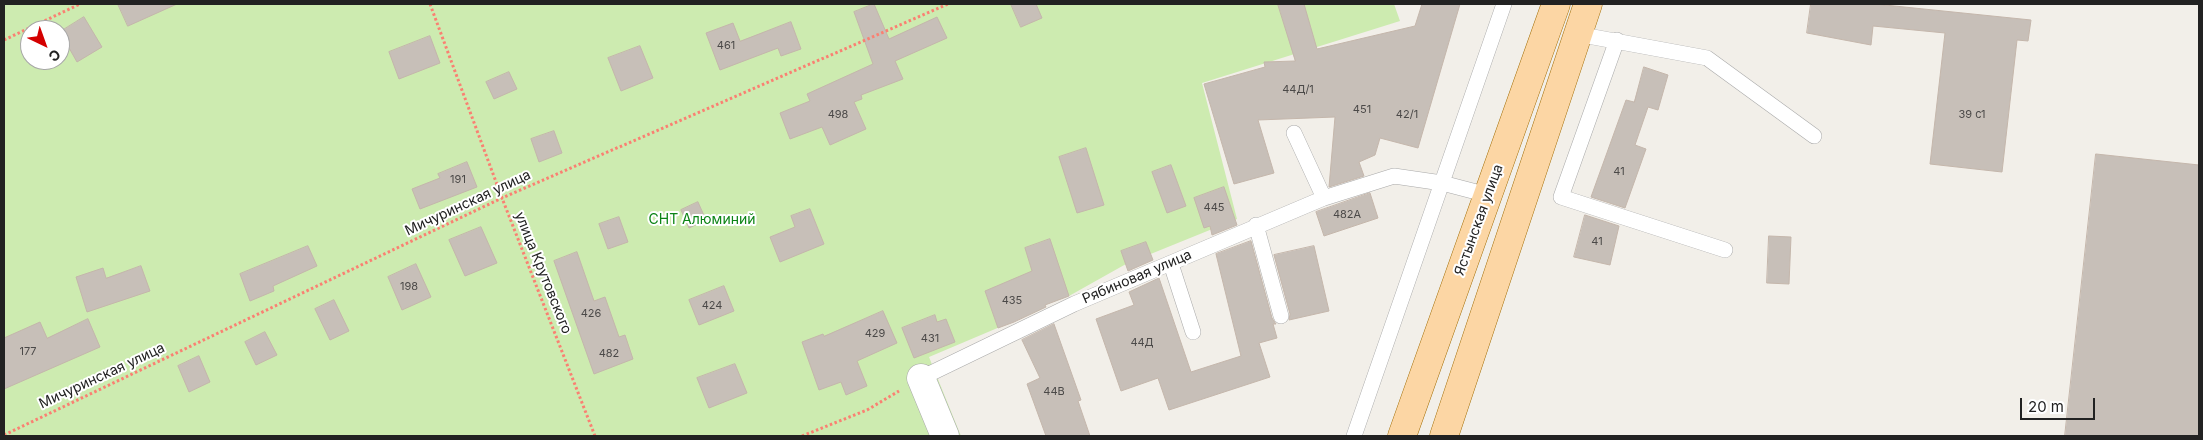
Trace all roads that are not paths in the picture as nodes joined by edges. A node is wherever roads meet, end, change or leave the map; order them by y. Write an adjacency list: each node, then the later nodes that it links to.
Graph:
1 (1504, 4): 8 (lane)
2 (1556, 4): 9 (main road, Ястынская улица)
3 (1588, 4): 4 (main road)
4 (1577, 34): 5 (lane); 20 (main road)
5 (1617, 40): 7 (lane); 12 (lane)
6 (1294, 133): 10 (lane)
7 (1814, 136)
8 (1442, 183): 9 (lane, Рябиновая улица); 10 (lane, Рябиновая улица); 18 (lane)
9 (1488, 196): 19 (main road, Ястынская улица)
10 (1324, 198): 11 (lane, Рябиновая улица)
11 (1256, 225): 13 (lane, Рябиновая улица); 14 (lane)
12 (1725, 250)
13 (1171, 264): 15 (lane); 16 (lane, Рябиновая улица)
14 (1281, 316)
15 (1193, 332)
16 (921, 378): 17 (street)
17 (944, 436)
18 (1354, 436)
19 (1402, 436)
20 (1444, 436)

